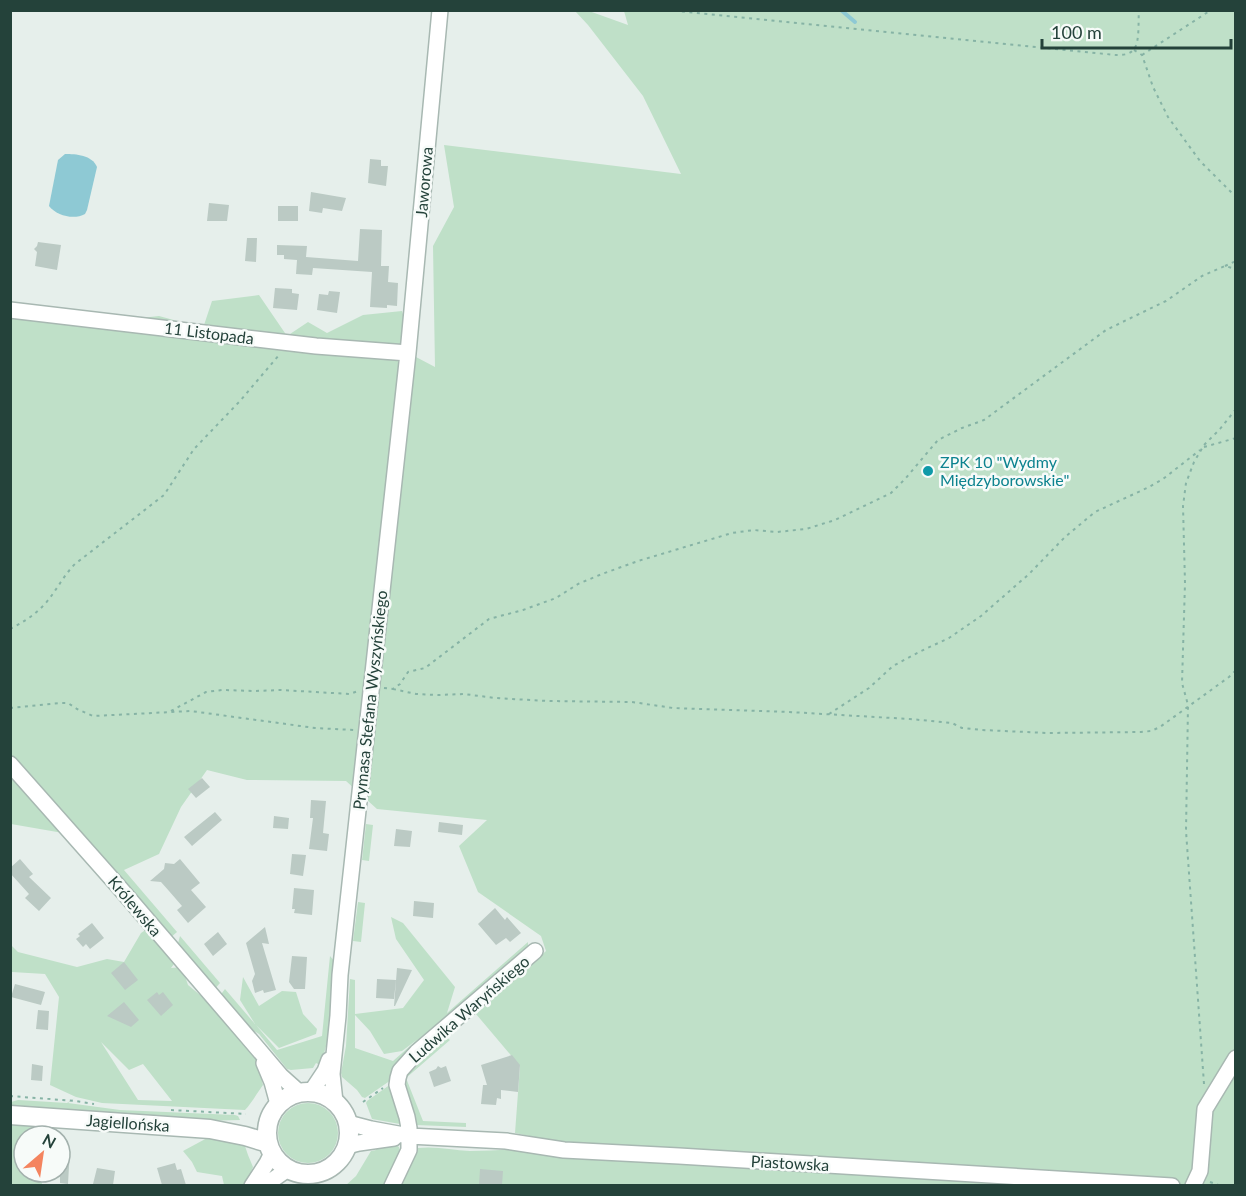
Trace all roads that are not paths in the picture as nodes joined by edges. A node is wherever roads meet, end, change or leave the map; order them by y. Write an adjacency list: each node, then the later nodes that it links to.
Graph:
1 (440, 10): 3 (street, Jaworowa)
2 (10, 310): 3 (street, 11 Listopada)
3 (408, 353): 6 (street, Prymasa Stefana Wyszyńskiego)
4 (10, 764): 7 (street, Królewska)
5 (535, 951): 15 (street, Ludwika Waryńskiego)
6 (335, 1047): 9 (street, Prymasa Stefana Wyszyńskiego); 10 (street, Prymasa Stefana Wyszyńskiego)
7 (258, 1049): 9 (street, Królewska); 11 (street, Królewska)
8 (1236, 1058): 24 (street)
9 (305, 1093): 10 (street); 11 (street)
10 (335, 1102): 13 (street)
11 (274, 1111): 14 (street, Jagiellońska); 17 (street)
12 (10, 1115): 14 (street, Jagiellońska)
13 (348, 1123): 15 (street, Piastowska); 16 (street)
14 (210, 1129): 17 (street, Jagiellońska)
15 (409, 1136): 16 (street, Piastowska); 22 (street); 23 (street, Piastowska)
16 (347, 1146): 19 (street)
17 (270, 1148): 18 (street); 20 (street)
18 (298, 1176): 19 (street); 21 (street)
19 (326, 1177)
20 (252, 1185)
21 (264, 1185)
22 (392, 1185)
23 (1172, 1185)
24 (1193, 1185)

